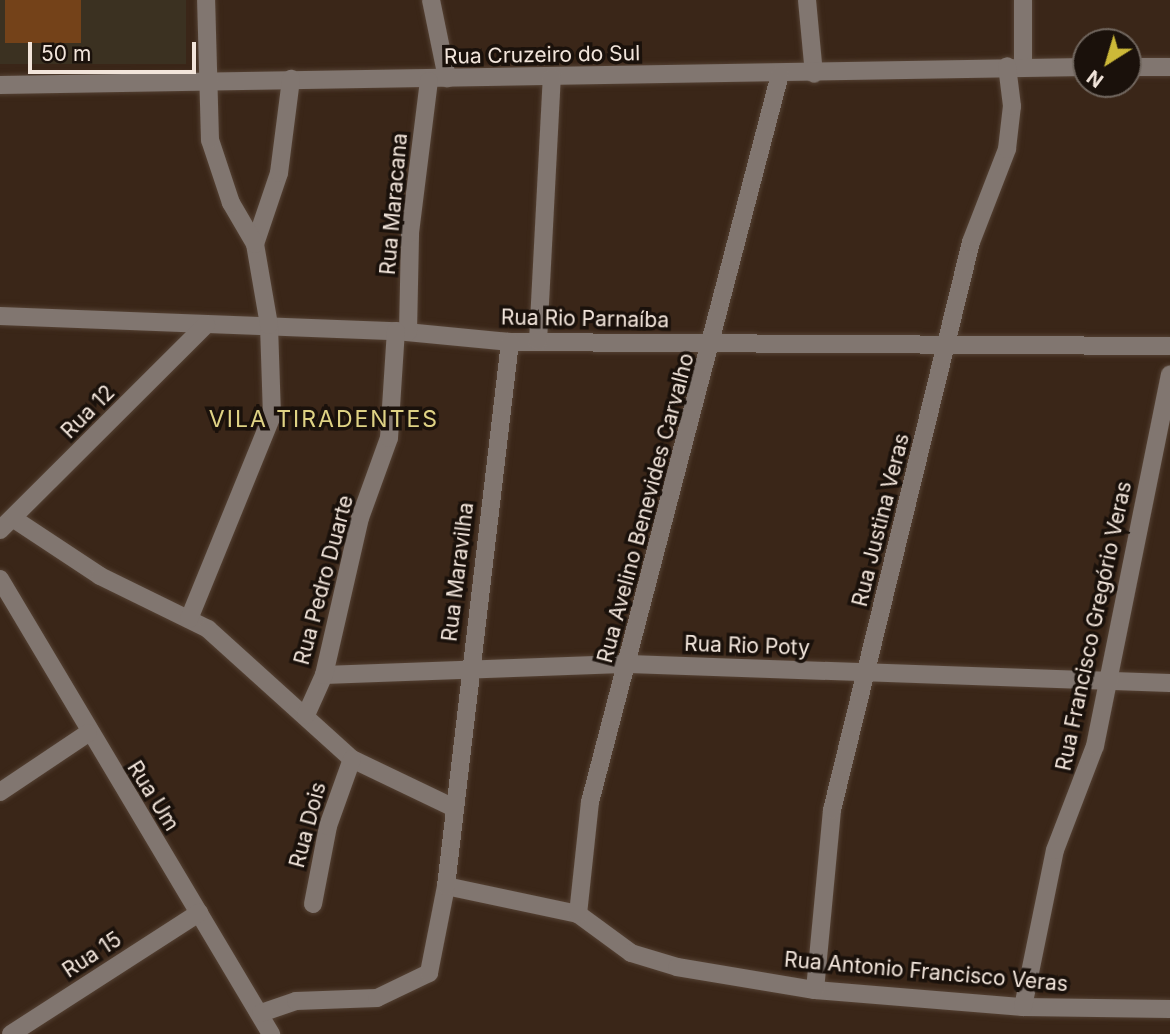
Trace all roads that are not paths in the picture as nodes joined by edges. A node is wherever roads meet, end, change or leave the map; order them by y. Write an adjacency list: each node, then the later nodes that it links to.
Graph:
1 (206, 0): 15 (street)
2 (431, 0): 13 (street, Rua Maracana)
3 (807, 0): 10 (street)
4 (1023, 0): 5 (street, Rua Justina Veras)
5 (1015, 66): 6 (street, Rua Cruzeiro do Sul); 10 (street, Rua Cruzeiro do Sul); 24 (street, Rua Justina Veras)
6 (1072, 67)
7 (1142, 67): 8 (street)
8 (1170, 67)
9 (780, 74): 10 (street, Rua Cruzeiro do Sul); 11 (street, Rua Cruzeiro do Sul); 23 (street, Rua Avelino Benevides Carvalho)
10 (814, 74)
11 (552, 77): 13 (street, Rua Cruzeiro do Sul); 21 (street)
12 (291, 79): 13 (street, Rua Cruzeiro do Sul); 15 (street, Rua Cruzeiro do Sul); 16 (street)
13 (438, 79): 20 (street, Rua Maracana)
14 (0, 85): 15 (street, Rua Cruzeiro do Sul)
15 (210, 85): 16 (street)
16 (255, 244): 19 (street)
17 (0, 316): 18 (street, Rua Rio Parnaíba)
18 (206, 325): 19 (street, Rua Rio Parnaíba); 27 (street, Rua 12)
19 (269, 325): 20 (street, Rua Rio Parnaíba); 29 (street)
20 (402, 332): 22 (street, Rua Rio Parnaíba); 33 (street, Rua Pedro Duarte)
21 (538, 341): 22 (street, Rua Rio Parnaíba); 23 (street, Rua Rio Parnaíba)
22 (510, 342): 32 (street, Rua Maravilha)
23 (713, 343): 24 (street, Rua Rio Parnaíba); 30 (street, Rua Avelino Benevides Carvalho)
24 (947, 346): 25 (street, Rua Rio Parnaíba); 31 (street, Rua Justina Veras)
25 (1170, 346)
26 (1170, 374): 35 (street, Rua Francisco Gregório Veras)
27 (7, 525): 29 (street)
28 (0, 579): 37 (street, Rua Um)
29 (189, 619): 36 (street)
30 (629, 664): 31 (street, Rua Rio Poty); 32 (street, Rua Rio Poty); 44 (street, Rua Avelino Benevides Carvalho)
31 (867, 671): 35 (street, Rua Rio Poty); 45 (street, Rua Justina Veras)
32 (468, 674): 33 (street, Rua Rio Poty); 40 (street, Rua Maravilha)
33 (324, 675): 36 (street, Rua Pedro Duarte)
34 (1170, 683): 35 (street, Rua Rio Poty)
35 (1105, 684): 46 (street, Rua Francisco Gregório Veras)
36 (306, 715): 38 (street)
37 (88, 733): 39 (street); 43 (street, Rua Um)
38 (352, 759): 40 (street); 42 (street, Rua Dois)
39 (0, 792)
40 (452, 807): 41 (street, Rua Maravilha)
41 (446, 886): 44 (street, Rua Antonio Francisco Veras); 48 (street)
42 (313, 904)
43 (199, 914): 48 (street, Rua Um); 49 (street, Rua 15)
44 (578, 914): 45 (street, Rua Antonio Francisco Veras)
45 (815, 990): 46 (street, Rua Antonio Francisco Veras)
46 (1023, 1007): 47 (street, Rua Antonio Francisco Veras)
47 (1170, 1009)
48 (261, 1013): 50 (street, Rua Um)
49 (11, 1034)
50 (271, 1034)

